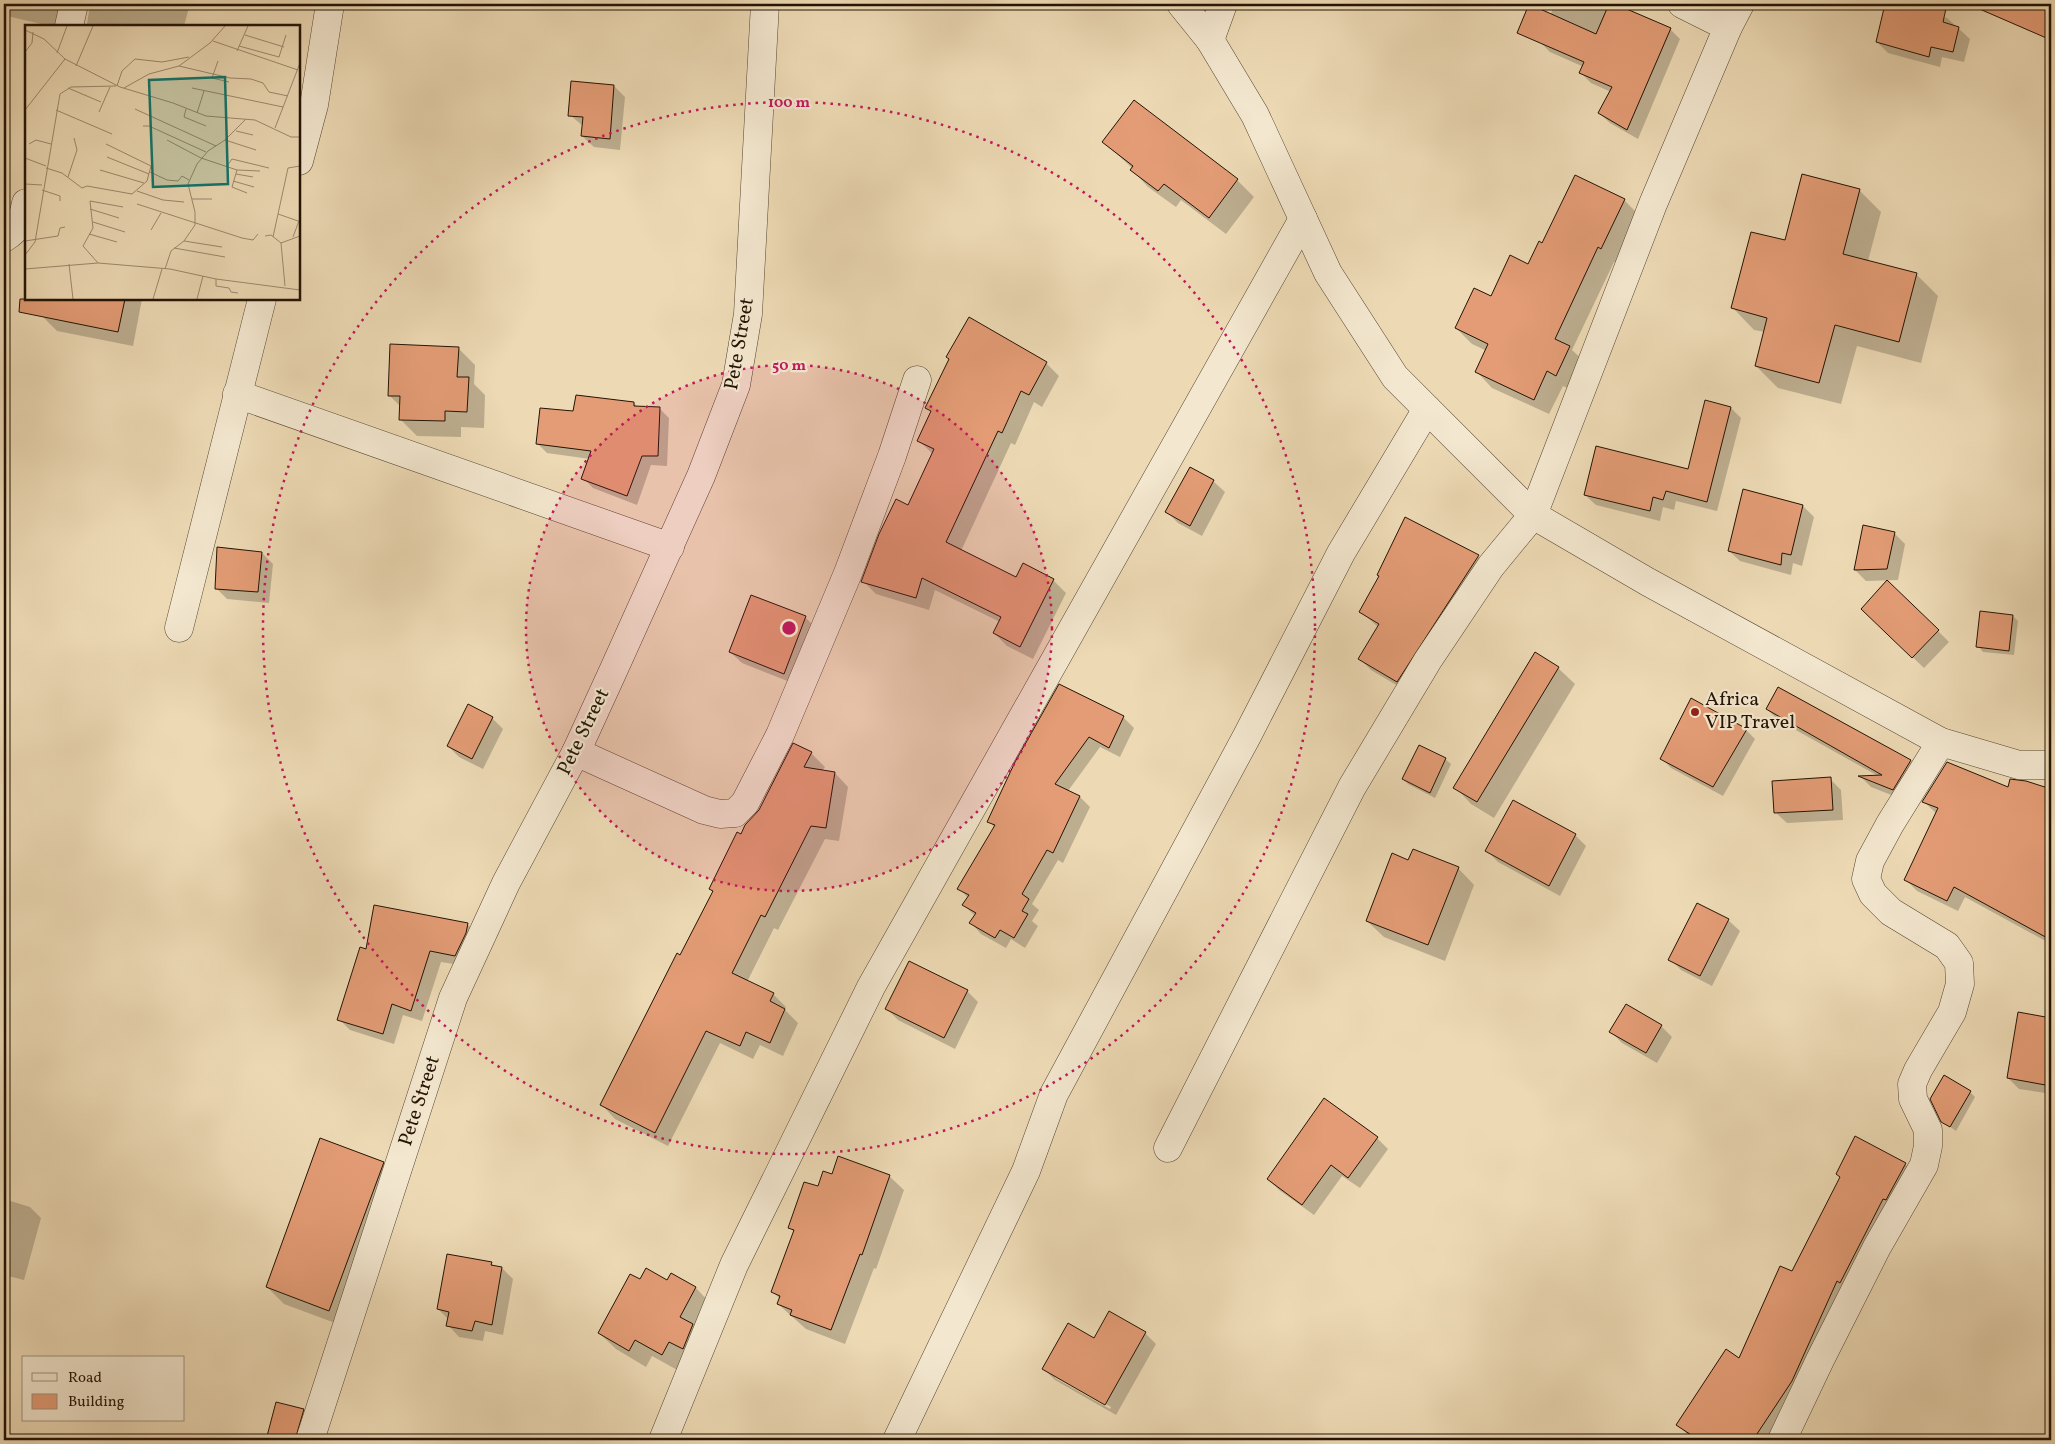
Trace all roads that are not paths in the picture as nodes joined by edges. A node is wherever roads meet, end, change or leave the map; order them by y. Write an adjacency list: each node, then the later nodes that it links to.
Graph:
1 (74, 4): 8 (street)
2 (330, 4): 10 (street)
3 (765, 4): 19 (street, Pete Street)
4 (1181, 4): 9 (street)
5 (1223, 4): 9 (street)
6 (1682, 4): 7 (street)
7 (1734, 15): 18 (street)
8 (69, 25)
9 (1210, 40): 12 (street)
10 (300, 157)
11 (25, 208): 13 (street)
12 (1303, 219): 17 (street); 26 (street)
13 (4, 238)
14 (262, 300): 16 (street)
15 (917, 380): 22 (street)
16 (237, 394): 19 (street); 20 (street)
17 (1427, 409): 18 (street); 27 (street)
18 (1532, 515): 21 (street); 24 (street)
19 (670, 547): 22 (street, Pete Street)
20 (179, 628)
21 (1941, 742): 23 (street); 28 (street)
22 (576, 752): 25 (street, Pete Street)
23 (2051, 764)
24 (1168, 1148)
25 (310, 1440)
26 (663, 1440)
27 (897, 1440)
28 (1782, 1440)

